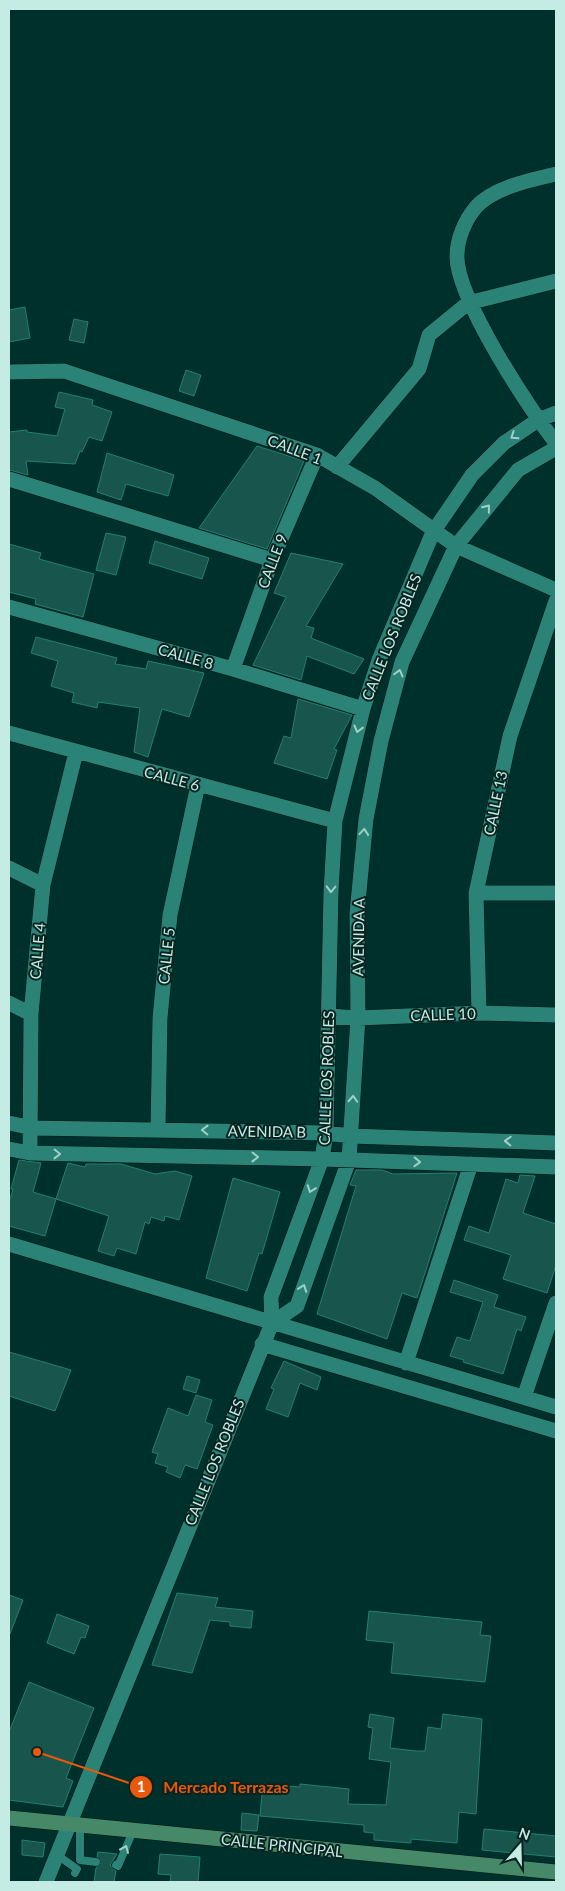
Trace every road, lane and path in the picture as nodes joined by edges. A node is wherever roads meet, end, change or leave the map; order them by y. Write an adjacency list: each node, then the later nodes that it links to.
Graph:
1 (556, 174): 3 (street)
2 (556, 281): 3 (street)
3 (468, 303): 6 (street); 10 (street)
4 (9, 372): 9 (street, CALLE 1)
5 (556, 413): 6 (street, CALLE LOS ROBLES)
6 (538, 420): 7 (street); 12 (street, CALLE LOS ROBLES, one-way to 12)
7 (556, 443)
8 (556, 448): 13 (street, AVENIDA A, one-way to 8)
9 (317, 455): 10 (street, CALLE 1); 14 (street, CALLE 9)
10 (337, 466): 12 (street, CALLE 1)
11 (9, 480): 14 (street)
12 (433, 532): 13 (street, CALLE 1); 19 (street, CALLE LOS ROBLES)
13 (456, 546): 15 (street, CALLE 1); 33 (street, AVENIDA A, one-way to 13)
14 (272, 560): 18 (street, CALLE 9)
15 (556, 590)
16 (556, 600): 26 (street, CALLE 13)
17 (9, 607): 18 (street, CALLE 8)
18 (233, 669): 19 (street, CALLE 8)
19 (363, 708): 23 (street, CALLE LOS ROBLES, one-way to 23)
20 (9, 734): 21 (street, CALLE 6)
21 (76, 752): 22 (street, CALLE 6); 25 (street, CALLE 4)
22 (198, 784): 23 (street, CALLE 6); 36 (street, CALLE 5)
23 (335, 821): 32 (street, CALLE LOS ROBLES, one-way to 32)
24 (9, 868): 25 (street)
25 (43, 885): 30 (street, CALLE 4)
26 (476, 893): 27 (street); 29 (street, CALLE 13)
27 (556, 893)
28 (9, 1003): 30 (street)
29 (479, 1013): 31 (street, CALLE 10); 33 (street, CALLE 10)
30 (31, 1014): 35 (street, CALLE 4)
31 (556, 1015)
32 (329, 1016): 33 (street, CALLE 10); 37 (street, CALLE LOS ROBLES)
33 (358, 1018): 38 (street, AVENIDA A, one-way to 33)
34 (9, 1123): 35 (street, AVENIDA B)
35 (32, 1128): 36 (street, AVENIDA B); 41 (street, CALLE 4)
36 (158, 1129): 37 (street, AVENIDA B, one-way to 36)
37 (326, 1133): 38 (street, AVENIDA B); 42 (street, CALLE LOS ROBLES)
38 (351, 1136): 39 (street, AVENIDA B, one-way to 38); 43 (street, AVENIDA A)
39 (556, 1143)
40 (9, 1149): 41 (street, AVENIDA B)
41 (30, 1153): 42 (street, AVENIDA B, one-way to 42)
42 (322, 1159): 43 (street, AVENIDA B); 48 (street, CALLE LOS ROBLES, one-way to 48)
43 (349, 1160): 44 (street, AVENIDA B, one-way to 44); 48 (street, AVENIDA A, one-way to 43)
44 (471, 1164): 45 (street, AVENIDA B); 50 (street)
45 (556, 1167)
46 (9, 1244): 48 (street)
47 (556, 1303): 51 (street)
48 (272, 1323): 49 (street, CALLE LOS ROBLES); 50 (street)
49 (262, 1344): 53 (street); 55 (street, CALLE LOS ROBLES)
50 (406, 1363): 51 (street)
51 (524, 1398): 52 (street)
52 (556, 1407)
53 (556, 1431)
54 (9, 1818): 55 (street, CALLE PRINCIPAL)
55 (74, 1825): 56 (street, CALLE PRINCIPAL); 57 (street, CALLE LOS ROBLES); 58 (lane)
56 (134, 1831): 60 (lane, one-way to 56); 61 (street, CALLE PRINCIPAL)
57 (57, 1855): 58 (lane); 62 (street, CALLE LOS ROBLES)
58 (80, 1860): 59 (lane)
59 (96, 1862)
60 (116, 1865)
61 (556, 1872)
62 (46, 1882)

